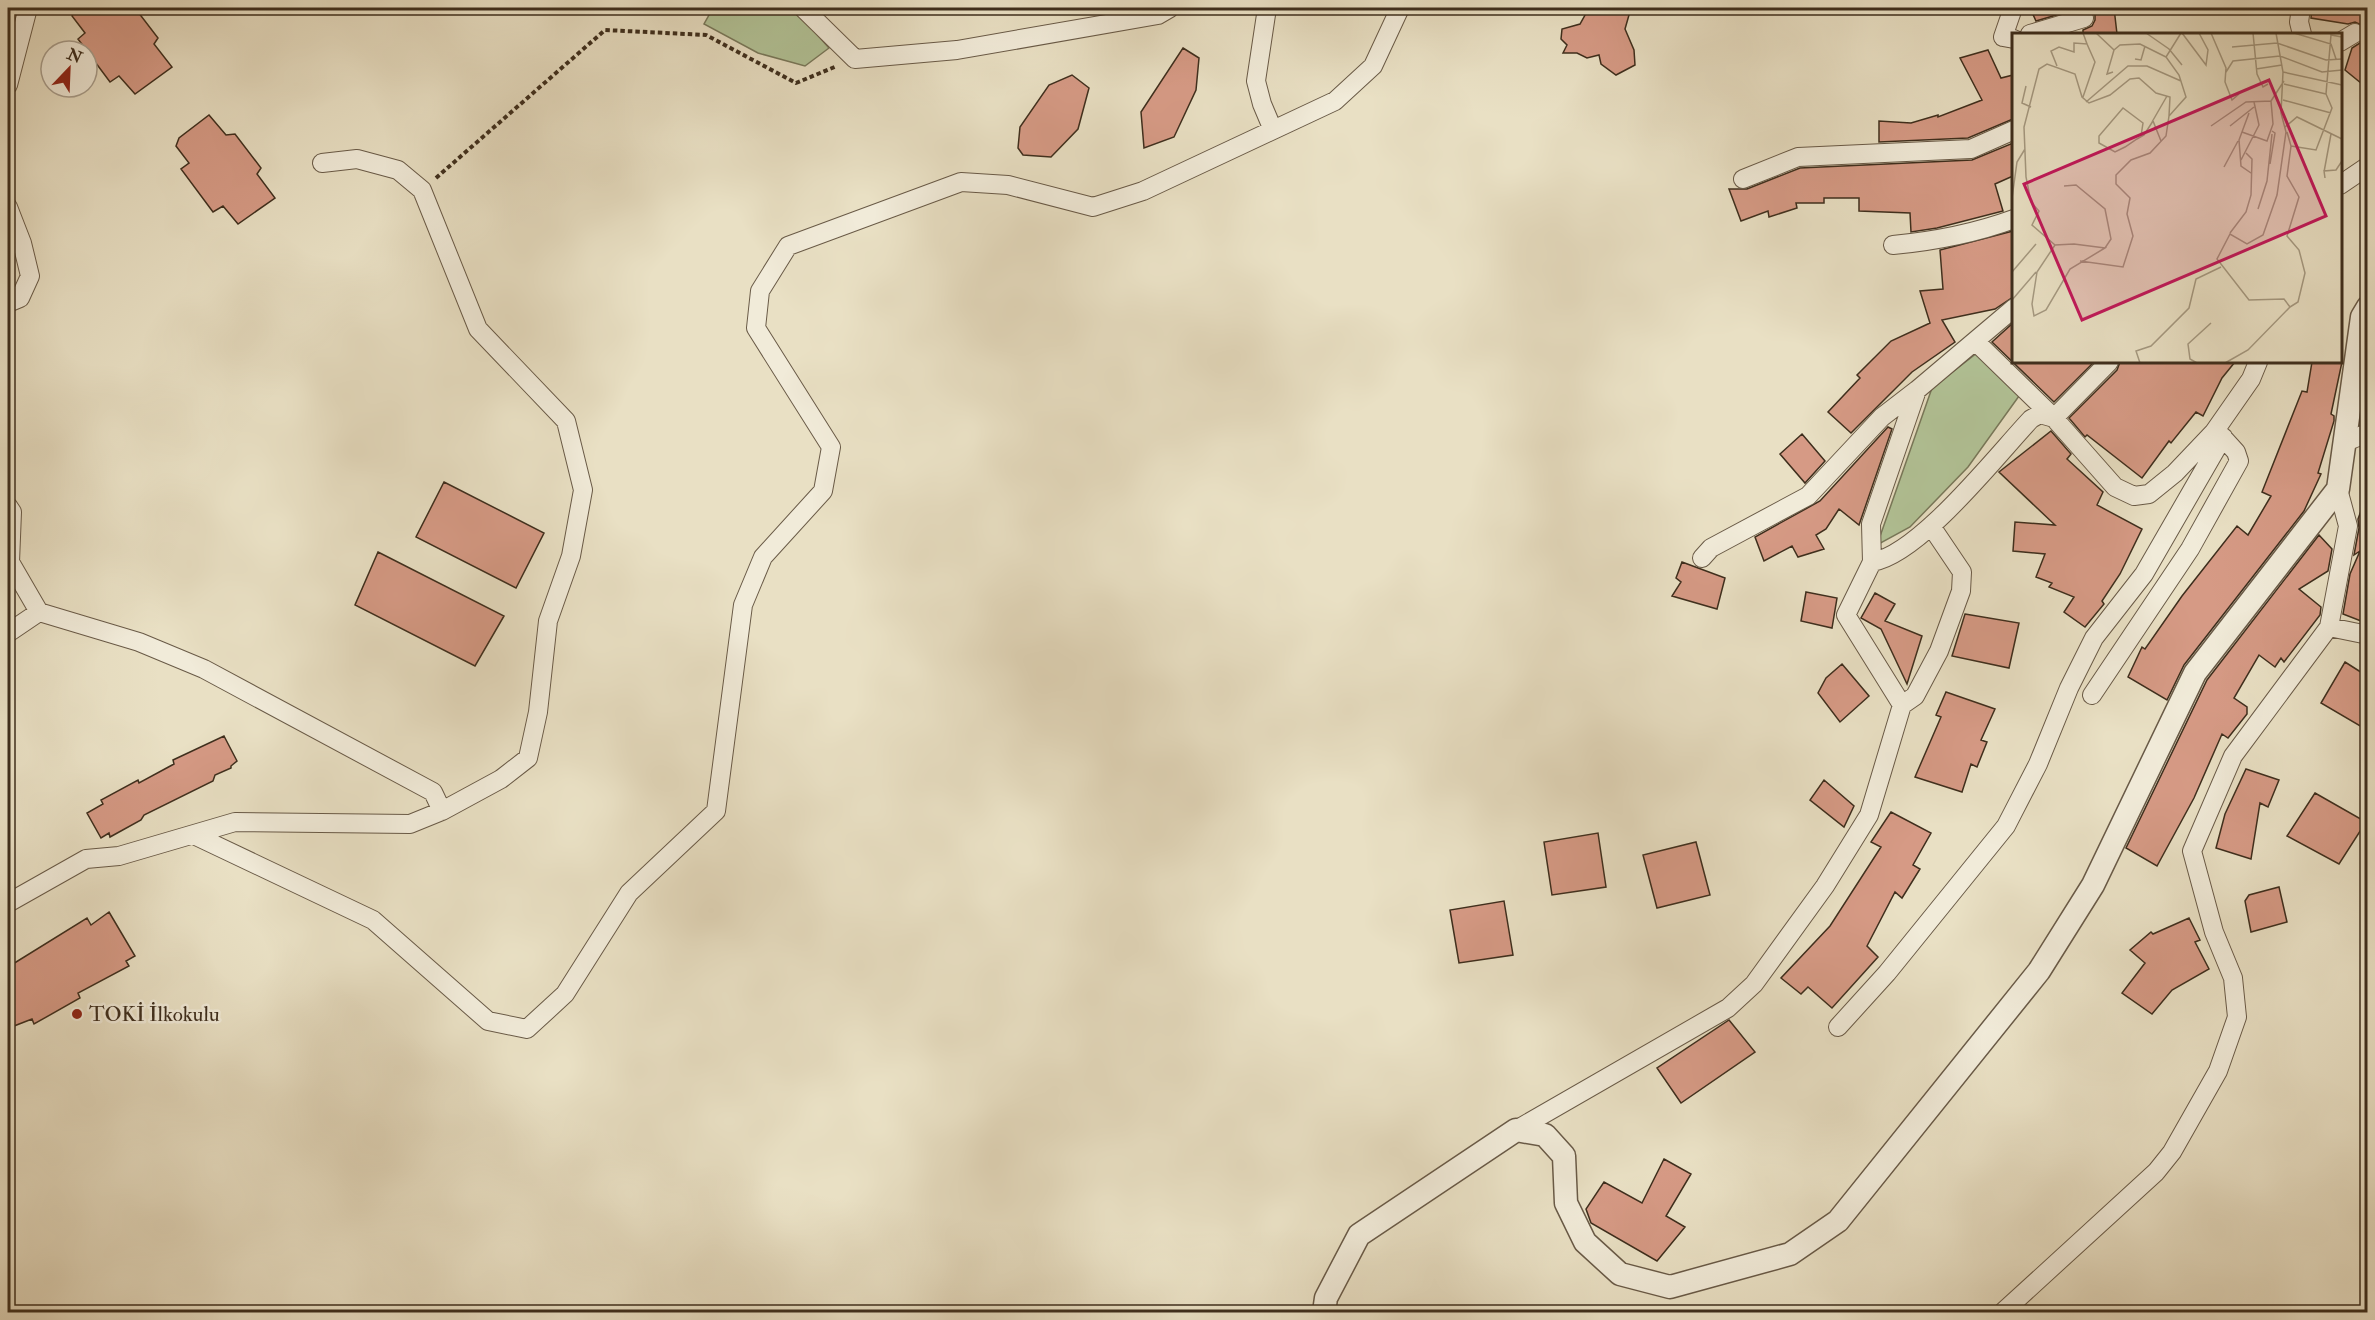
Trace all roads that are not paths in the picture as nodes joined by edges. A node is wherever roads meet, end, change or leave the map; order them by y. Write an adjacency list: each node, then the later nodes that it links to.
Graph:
1 (28, 8): 13 (street)
2 (803, 8): 8 (street)
3 (1170, 8): 8 (street)
4 (1267, 8): 14 (street)
5 (1400, 8): 14 (street)
6 (2013, 8): 12 (street)
7 (2301, 8): 11 (street)
8 (1136, 14)
9 (2084, 18): 10 (street)
10 (2033, 33)
11 (2302, 33)
12 (2012, 39)
13 (8, 85)
14 (1273, 130): 46 (street)
15 (2012, 130): 18 (street)
16 (322, 164): 45 (street)
17 (2367, 166): 19 (street)
18 (1743, 179)
19 (2342, 184)
20 (8, 207): 23 (street)
21 (2012, 219): 22 (street)
22 (1893, 245)
23 (8, 303)
24 (2367, 308): 33 (street)
25 (2012, 309): 26 (street)
26 (1975, 341): 29 (street); 30 (street)
27 (2108, 363): 30 (street)
28 (2258, 363): 32 (street)
29 (1917, 390): 37 (street); 38 (street)
30 (2054, 418): 32 (street); 36 (street)
31 (2367, 433): 33 (street)
32 (2220, 434): 43 (street); 48 (street)
33 (2345, 442): 34 (street)
34 (2338, 489): 40 (street); 49 (street)
35 (8, 506): 39 (street)
36 (1931, 526): 38 (street); 44 (street)
37 (1702, 558)
38 (1872, 562): 44 (street)
39 (39, 612): 41 (street); 45 (street)
40 (2329, 627): 42 (street); 51 (street)
41 (8, 633)
42 (2367, 635)
43 (2092, 695)
44 (1902, 705): 49 (street)
45 (442, 811): 46 (street)
46 (194, 835): 47 (street)
47 (8, 903)
48 (1838, 1027)
49 (1516, 1130): 50 (street)
50 (1324, 1312)
51 (2003, 1312)

